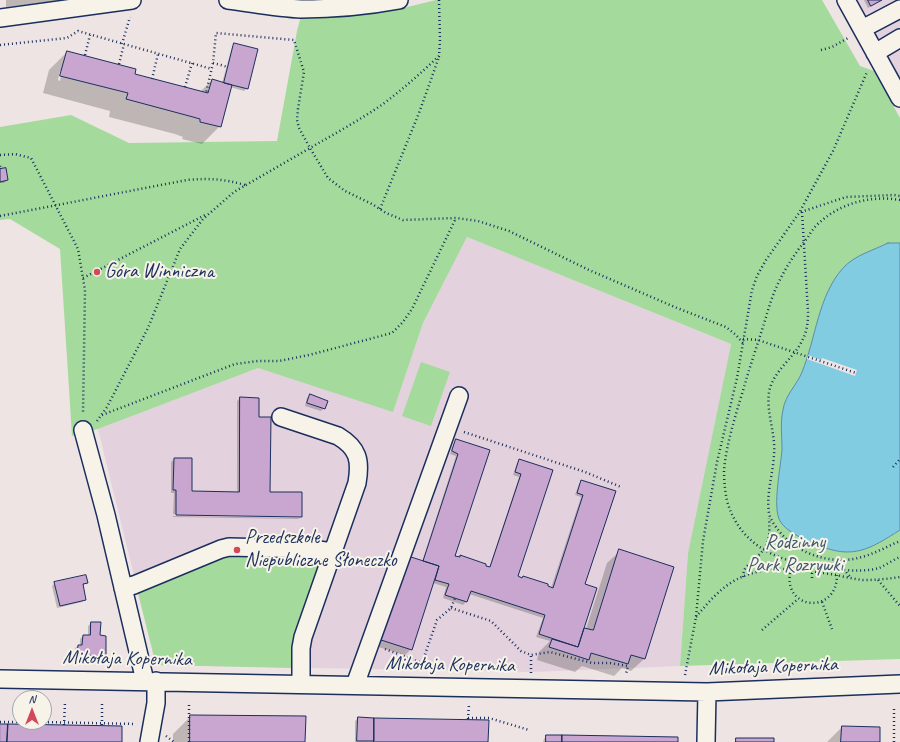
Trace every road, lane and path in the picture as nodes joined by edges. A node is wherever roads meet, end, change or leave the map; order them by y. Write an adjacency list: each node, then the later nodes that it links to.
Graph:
1 (228, 0): 5 (street)
2 (399, 0): 5 (street)
3 (439, 0): 18 (path)
4 (846, 0): 9 (street)
5 (373, 2)
6 (131, 7): 8 (street); 12 (path)
7 (900, 9): 9 (street)
8 (0, 18)
9 (855, 33): 14 (path); 15 (street)
10 (90, 35): 12 (path); 13 (path); 17 (path)
11 (900, 38): 15 (street)
12 (123, 44): 16 (path); 21 (path)
13 (0, 45)
14 (821, 50)
15 (875, 52): 28 (street)
16 (158, 54): 19 (path); 25 (path)
17 (85, 55)
18 (439, 56): 29 (path); 37 (path)
19 (192, 63): 23 (path); 26 (path)
20 (214, 63): 22 (path); 23 (path); 29 (path)
21 (119, 64)
22 (228, 67)
23 (212, 69): 27 (path)
24 (867, 71): 40 (path)
25 (152, 79)
26 (185, 88)
27 (206, 93)
28 (900, 98)
29 (310, 148): 31 (path); 37 (path)
30 (0, 155): 36 (path)
31 (246, 185): 36 (path); 38 (path)
32 (882, 195): 33 (path); 34 (path); 39 (path)
33 (900, 196)
34 (882, 199): 35 (path); 43 (path)
35 (900, 200)
36 (56, 206): 41 (path); 44 (path)
37 (380, 209): 42 (path)
38 (211, 212): 44 (path); 51 (path)
39 (802, 212): 40 (path); 43 (path)
40 (799, 213): 45 (path)
41 (0, 216)
42 (456, 218): 47 (path); 51 (path)
43 (804, 242): 46 (path); 48 (path)
44 (83, 278): 55 (path)
45 (743, 338): 46 (path); 47 (path)
46 (758, 340): 48 (path); 54 (path)
47 (743, 343): 53 (path)
48 (794, 352): 49 (path); 60 (path)
49 (856, 373)
50 (459, 396): 56 (street)
51 (101, 415): 55 (path)
52 (281, 417): 63 (street)
53 (728, 418): 54 (path); 81 (path)
54 (735, 419): 62 (path)
55 (90, 426): 75 (street)
56 (448, 427): 59 (path); 84 (street)
57 (900, 459): 58 (path)
58 (893, 467)
59 (621, 487)
60 (769, 513): 62 (path); 65 (path)
61 (900, 541): 65 (path)
62 (764, 551): 67 (path); 70 (path)
63 (332, 552): 75 (street); 93 (street)
64 (900, 557): 67 (path)
65 (836, 560): 67 (path)
66 (791, 569): 68 (path); 70 (path); 77 (path)
67 (844, 570): 73 (path)
68 (812, 572): 69 (path); 72 (path)
69 (837, 575): 73 (path); 78 (path)
70 (743, 577): 81 (path)
71 (900, 577): 74 (path)
72 (812, 578)
73 (851, 578): 74 (path)
74 (878, 580): 79 (path)
75 (123, 588): 92 (street)
76 (455, 598): 80 (path)
77 (798, 599): 78 (path); 83 (path)
78 (822, 602): 82 (path)
79 (900, 606)
80 (451, 608): 85 (path); 86 (path)
81 (696, 617): 90 (path)
82 (832, 629)
83 (762, 630)
84 (370, 643): 86 (path); 95 (street)
85 (531, 655): 88 (path); 89 (path)
86 (422, 663): 87 (path)
87 (421, 674)
88 (531, 675)
89 (625, 676)
90 (685, 677)
91 (0, 679): 92 (street, Mikołaja Kopernika)
92 (150, 681): 93 (street, Mikołaja Kopernika); 109 (street)
93 (301, 684): 95 (street, Mikołaja Kopernika)
94 (900, 684): 96 (street, Mikołaja Kopernika)
95 (355, 686): 96 (street, Mikołaja Kopernika)
96 (707, 692): 112 (street)
97 (64, 702): 105 (path)
98 (102, 702): 106 (path)
99 (469, 702): 108 (path)
100 (189, 704): 111 (path)
101 (894, 706): 113 (path)
102 (0, 722): 103 (path)
103 (12, 722)
104 (52, 723): 105 (path)
105 (64, 724): 106 (path)
106 (102, 724): 107 (path)
107 (139, 725)
108 (529, 730)
109 (157, 738): 110 (path)
110 (174, 742)
111 (189, 742)
112 (706, 742)
113 (894, 742)

